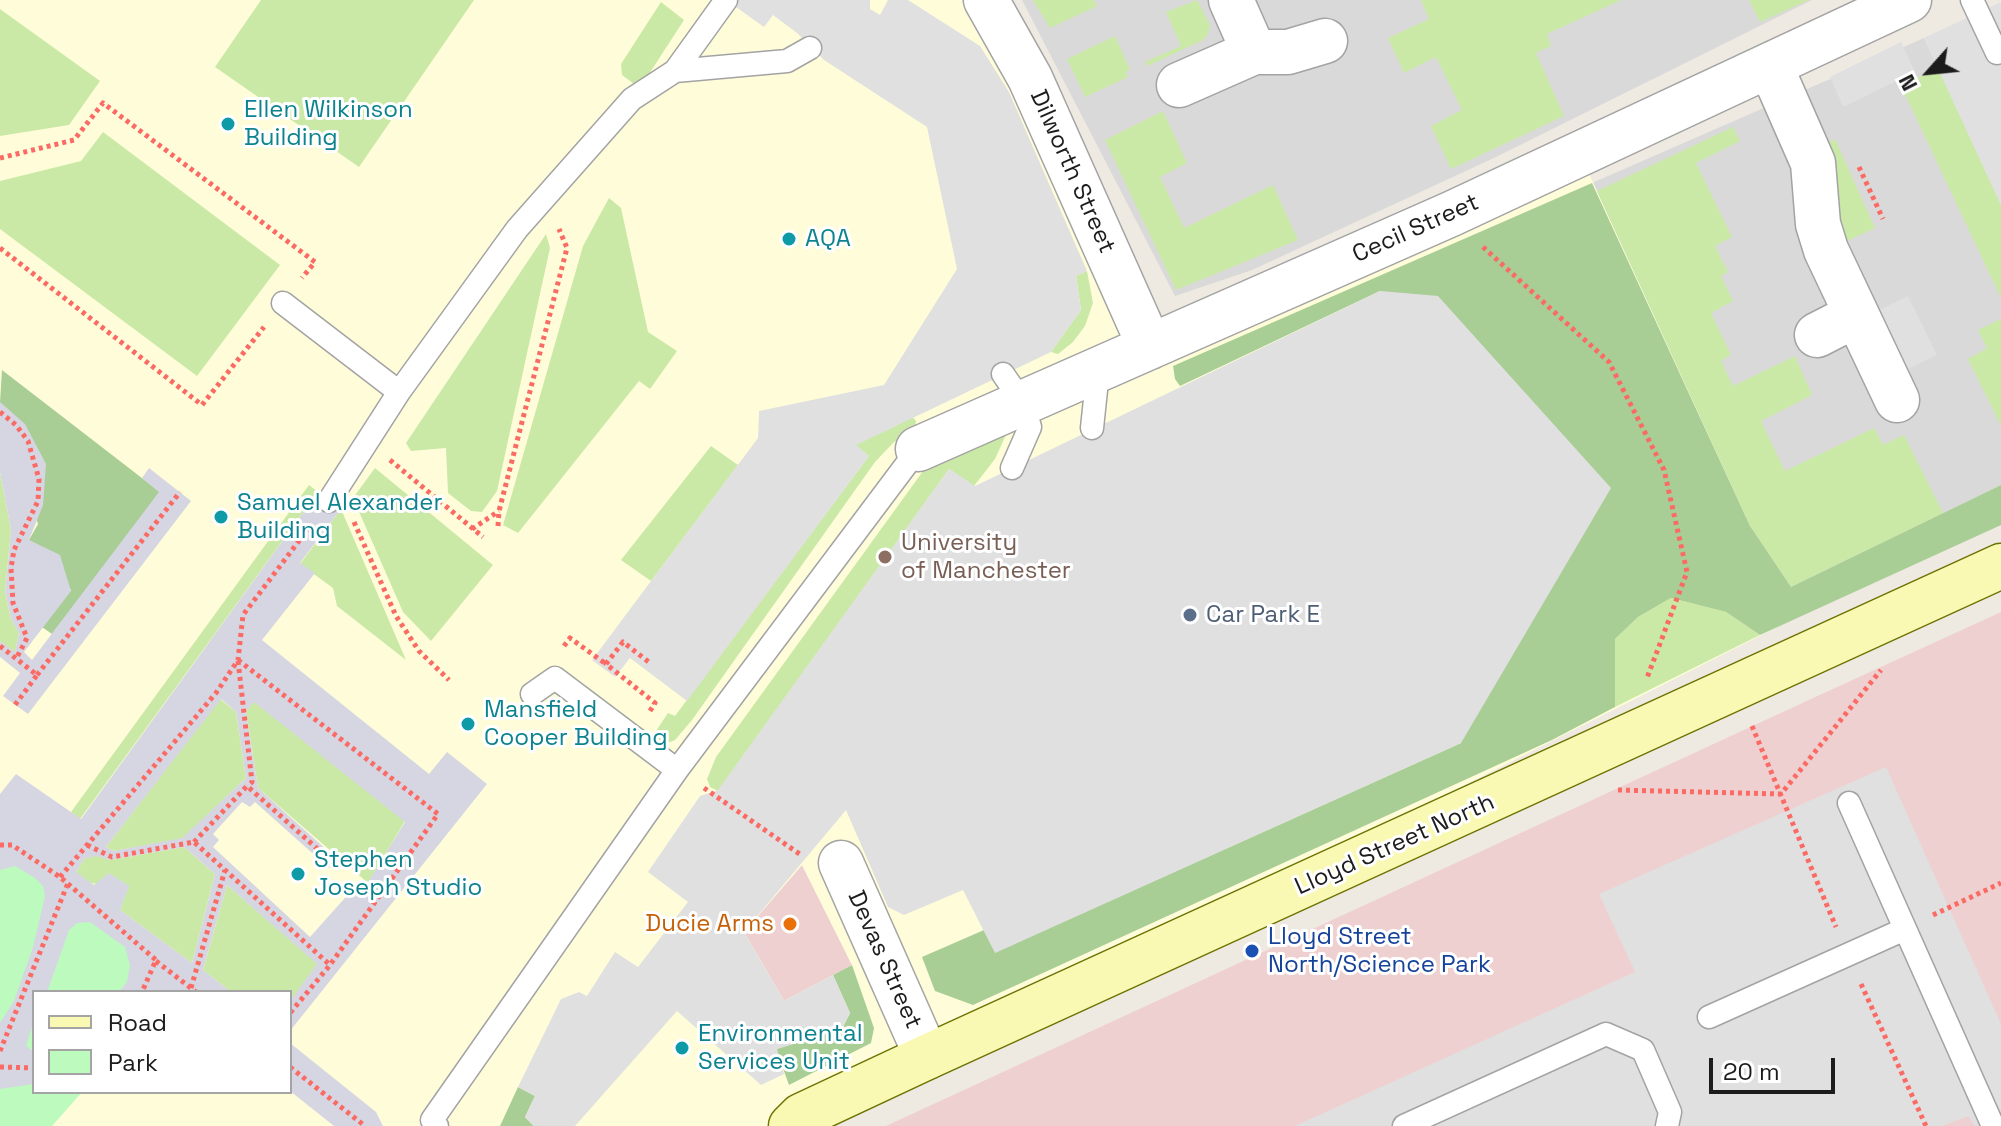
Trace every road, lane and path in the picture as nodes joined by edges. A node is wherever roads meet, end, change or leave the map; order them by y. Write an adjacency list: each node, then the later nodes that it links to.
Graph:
1 (726, 0): 11 (lane)
2 (986, 0): 20 (street, Dilworth Street)
3 (1231, 0): 9 (street)
4 (1909, 0): 10 (street, Cecil Street)
5 (1972, 0): 8 (lane)
6 (1325, 41): 9 (street)
7 (810, 48): 11 (lane)
8 (2001, 51)
9 (1254, 52): 12 (street)
10 (1770, 65): 18 (street); 20 (street, Cecil Street)
11 (675, 71): 14 (lane)
12 (1179, 85)
13 (0, 158): 17 (path)
14 (545, 196): 23 (lane); 32 (path)
15 (1482, 246): 48 (path)
16 (0, 248): 17 (path)
17 (283, 303): 23 (lane)
18 (1856, 315): 19 (street); 24 (street)
19 (1817, 335)
20 (1150, 347): 21 (street, Cecil Street)
21 (1098, 371): 22 (street, Cecil Street); 26 (lane)
22 (1013, 388): 28 (street, Cecil Street); 29 (lane)
23 (399, 392): 27 (lane)
24 (1897, 400)
25 (0, 412): 42 (path)
26 (1092, 428)
27 (369, 441): 31 (lane); 34 (path)
28 (918, 449): 52 (lane)
29 (1012, 468)
30 (180, 492): 46 (path)
31 (334, 495): 43 (path); 47 (path)
32 (499, 511): 33 (path); 34 (path)
33 (498, 526)
34 (472, 529): 35 (path)
35 (483, 537)
36 (2001, 566): 73 (street, Lloyd Street North)
37 (556, 640): 39 (path)
38 (0, 646): 42 (path)
39 (564, 646): 40 (path); 45 (path)
40 (576, 655)
41 (1891, 658): 54 (path)
42 (16, 659): 46 (path)
43 (238, 660): 53 (path); 58 (path); 67 (path)
44 (650, 663): 45 (path)
45 (606, 664): 50 (path)
46 (37, 675): 51 (path)
47 (449, 680)
48 (1647, 680)
49 (532, 694): 52 (lane)
50 (637, 703)
51 (15, 705)
52 (677, 770): 60 (path); 78 (lane)
53 (247, 786): 56 (path); 59 (path)
54 (1609, 790)
55 (1849, 803): 65 (lane)
56 (194, 842): 58 (path); 61 (path)
57 (0, 845): 62 (path)
58 (87, 845): 62 (path)
59 (331, 861)
60 (841, 863): 73 (street, Devas Street)
61 (225, 870): 67 (path); 69 (path)
62 (60, 877): 63 (path)
63 (68, 883): 66 (path); 72 (path)
64 (2001, 883): 65 (path)
65 (1905, 929): 71 (lane); 82 (lane)
66 (156, 960): 68 (path); 69 (path)
67 (330, 965): 70 (path)
68 (143, 990)
69 (193, 990)
70 (292, 1011)
71 (1709, 1017)
72 (0, 1051)
73 (927, 1057): 79 (street, Lloyd Street North)
74 (0, 1067): 75 (path)
75 (32, 1068)
76 (292, 1069): 77 (path)
77 (365, 1126)
78 (437, 1126)
79 (791, 1126)
80 (1404, 1126): 81 (lane)
81 (1667, 1126)
82 (1993, 1126)

